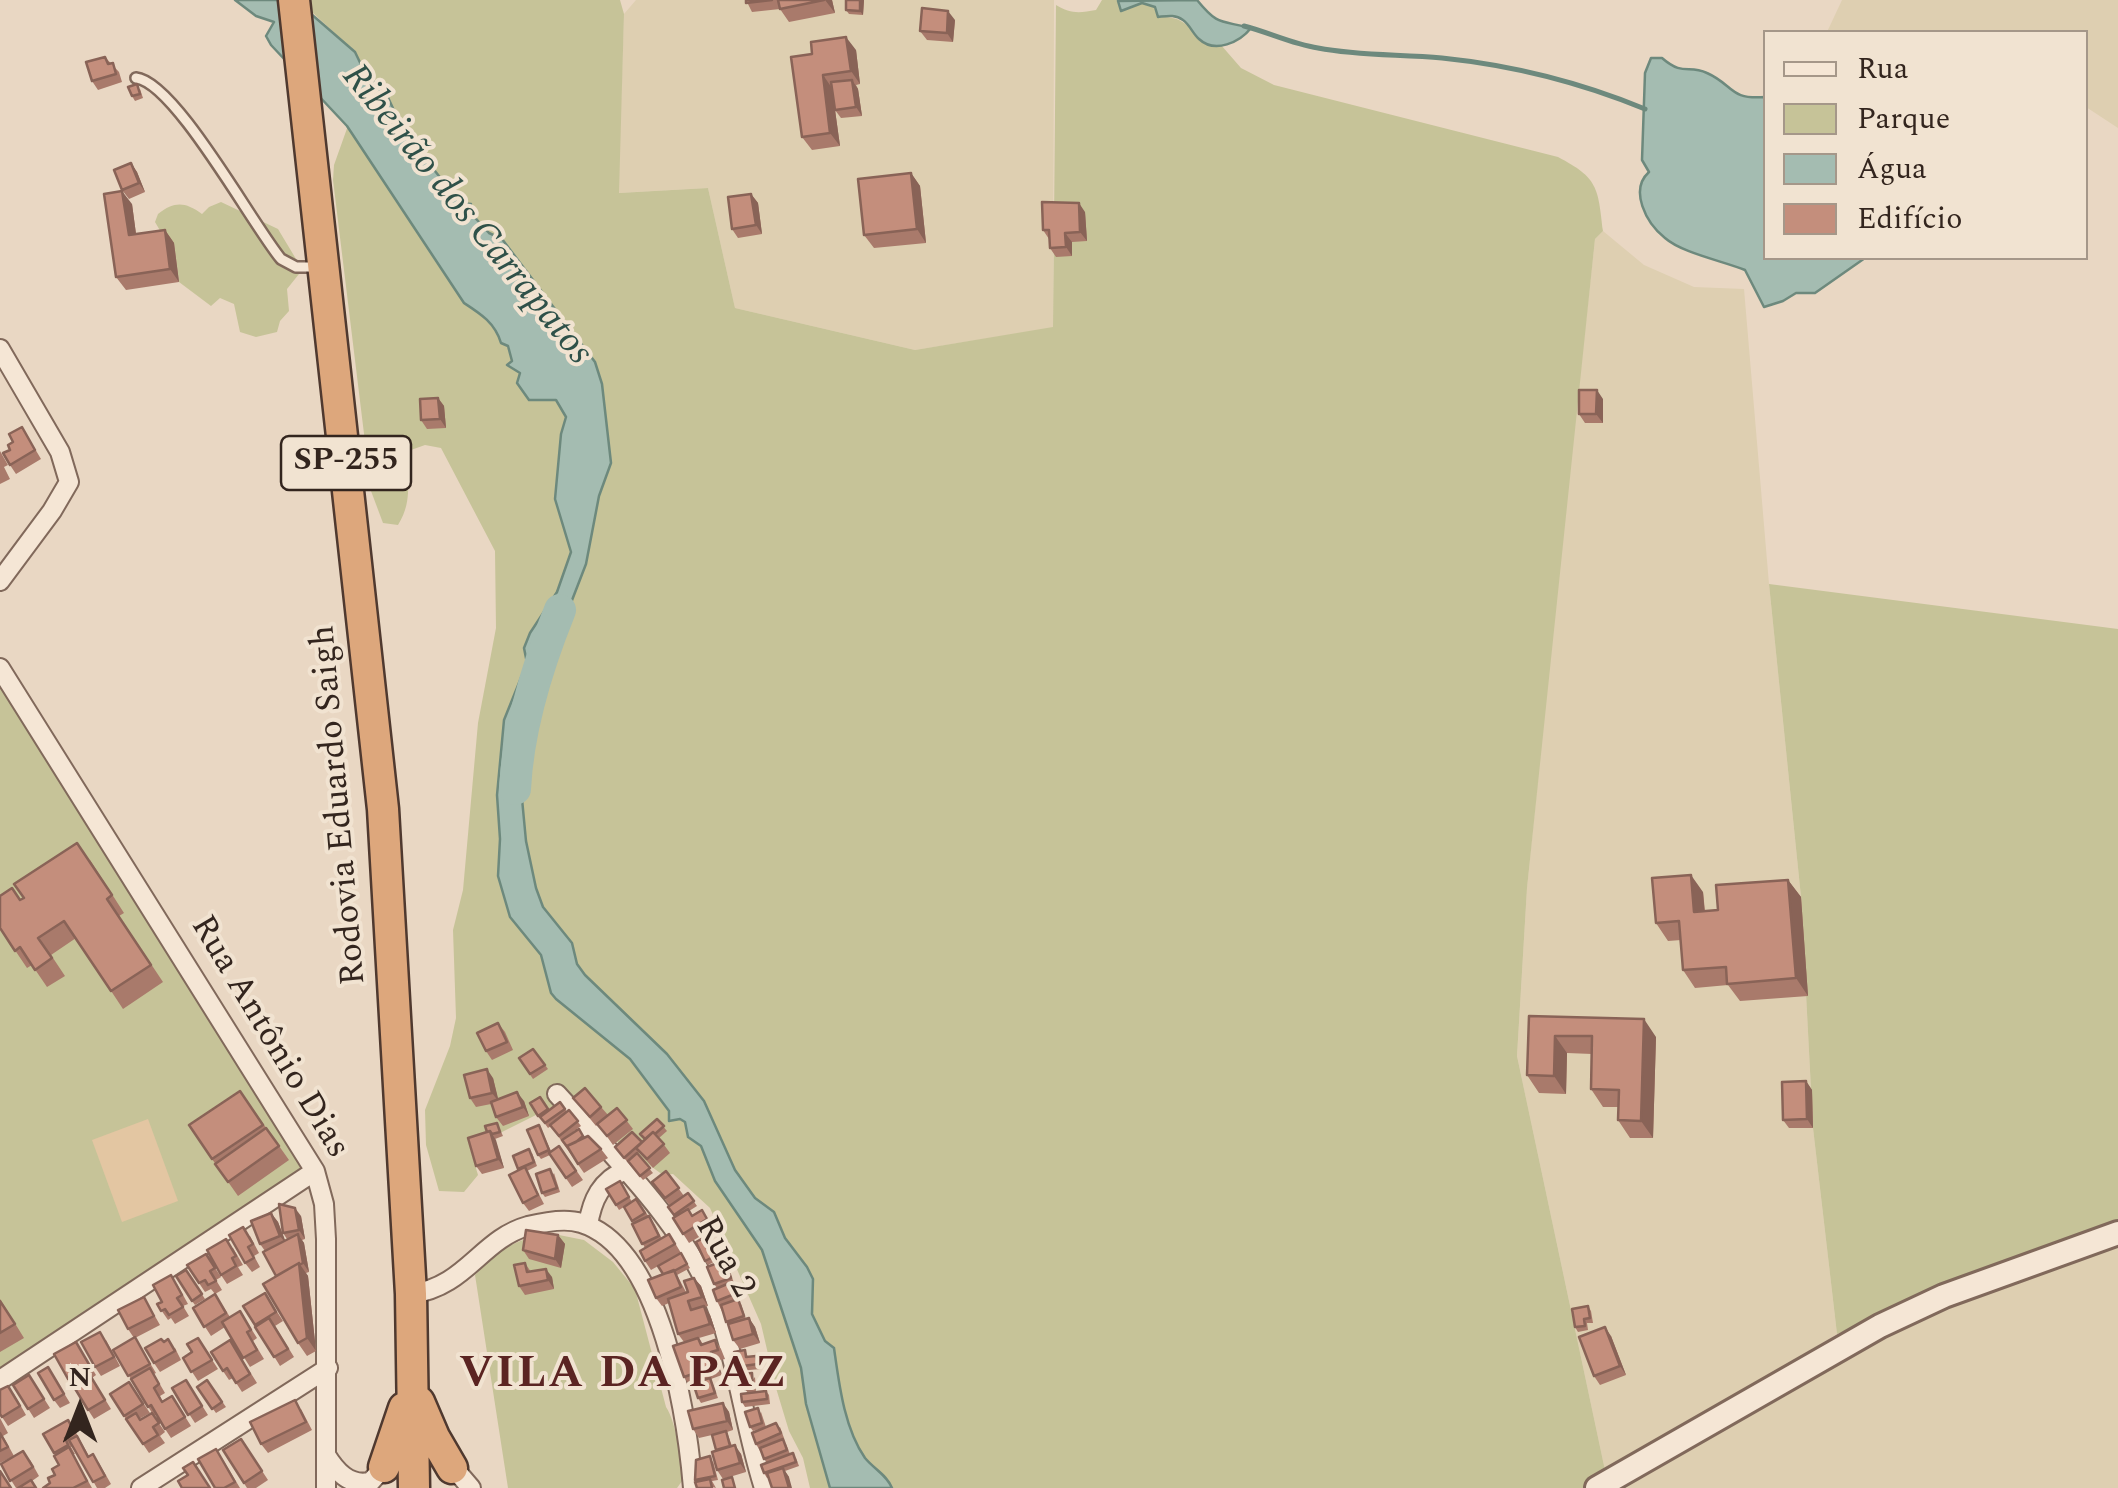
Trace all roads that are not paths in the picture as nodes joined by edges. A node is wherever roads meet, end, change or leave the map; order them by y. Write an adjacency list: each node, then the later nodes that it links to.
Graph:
1 (294, 0): 3 (highway, Rodovia Eduardo Saigh / SP-255)
2 (136, 78): 3 (lane)
3 (326, 267): 12 (highway, Rodovia Eduardo Saigh / SP-255)
4 (0, 349): 5 (street)
5 (0, 581)
6 (0, 668): 9 (street, Rua Antônio Dias)
7 (557, 1094): 8 (street, Rua 2)
8 (626, 1170): 10 (street); 23 (street, Rua 2)
9 (315, 1171): 13 (street, Rua Antônio Dias); 14 (street)
10 (588, 1225): 12 (street); 22 (street)
11 (2118, 1234): 24 (street)
12 (411, 1294): 15 (highway, Rodovia Eduardo Saigh / SP-255)
13 (328, 1368): 16 (street, Rua Antônio Dias); 20 (street)
14 (0, 1380)
15 (410, 1380): 17 (highway, Rodovia Eduardo Saigh / SP-255); 18 (highway); 19 (highway)
16 (326, 1456): 19 (street); 21 (street, Rua Antônio Dias)
17 (414, 1473): 18 (street); 19 (street)
18 (461, 1478)
19 (372, 1479)
20 (141, 1488)
21 (326, 1488)
22 (693, 1488)
23 (764, 1488)
24 (1597, 1488)

